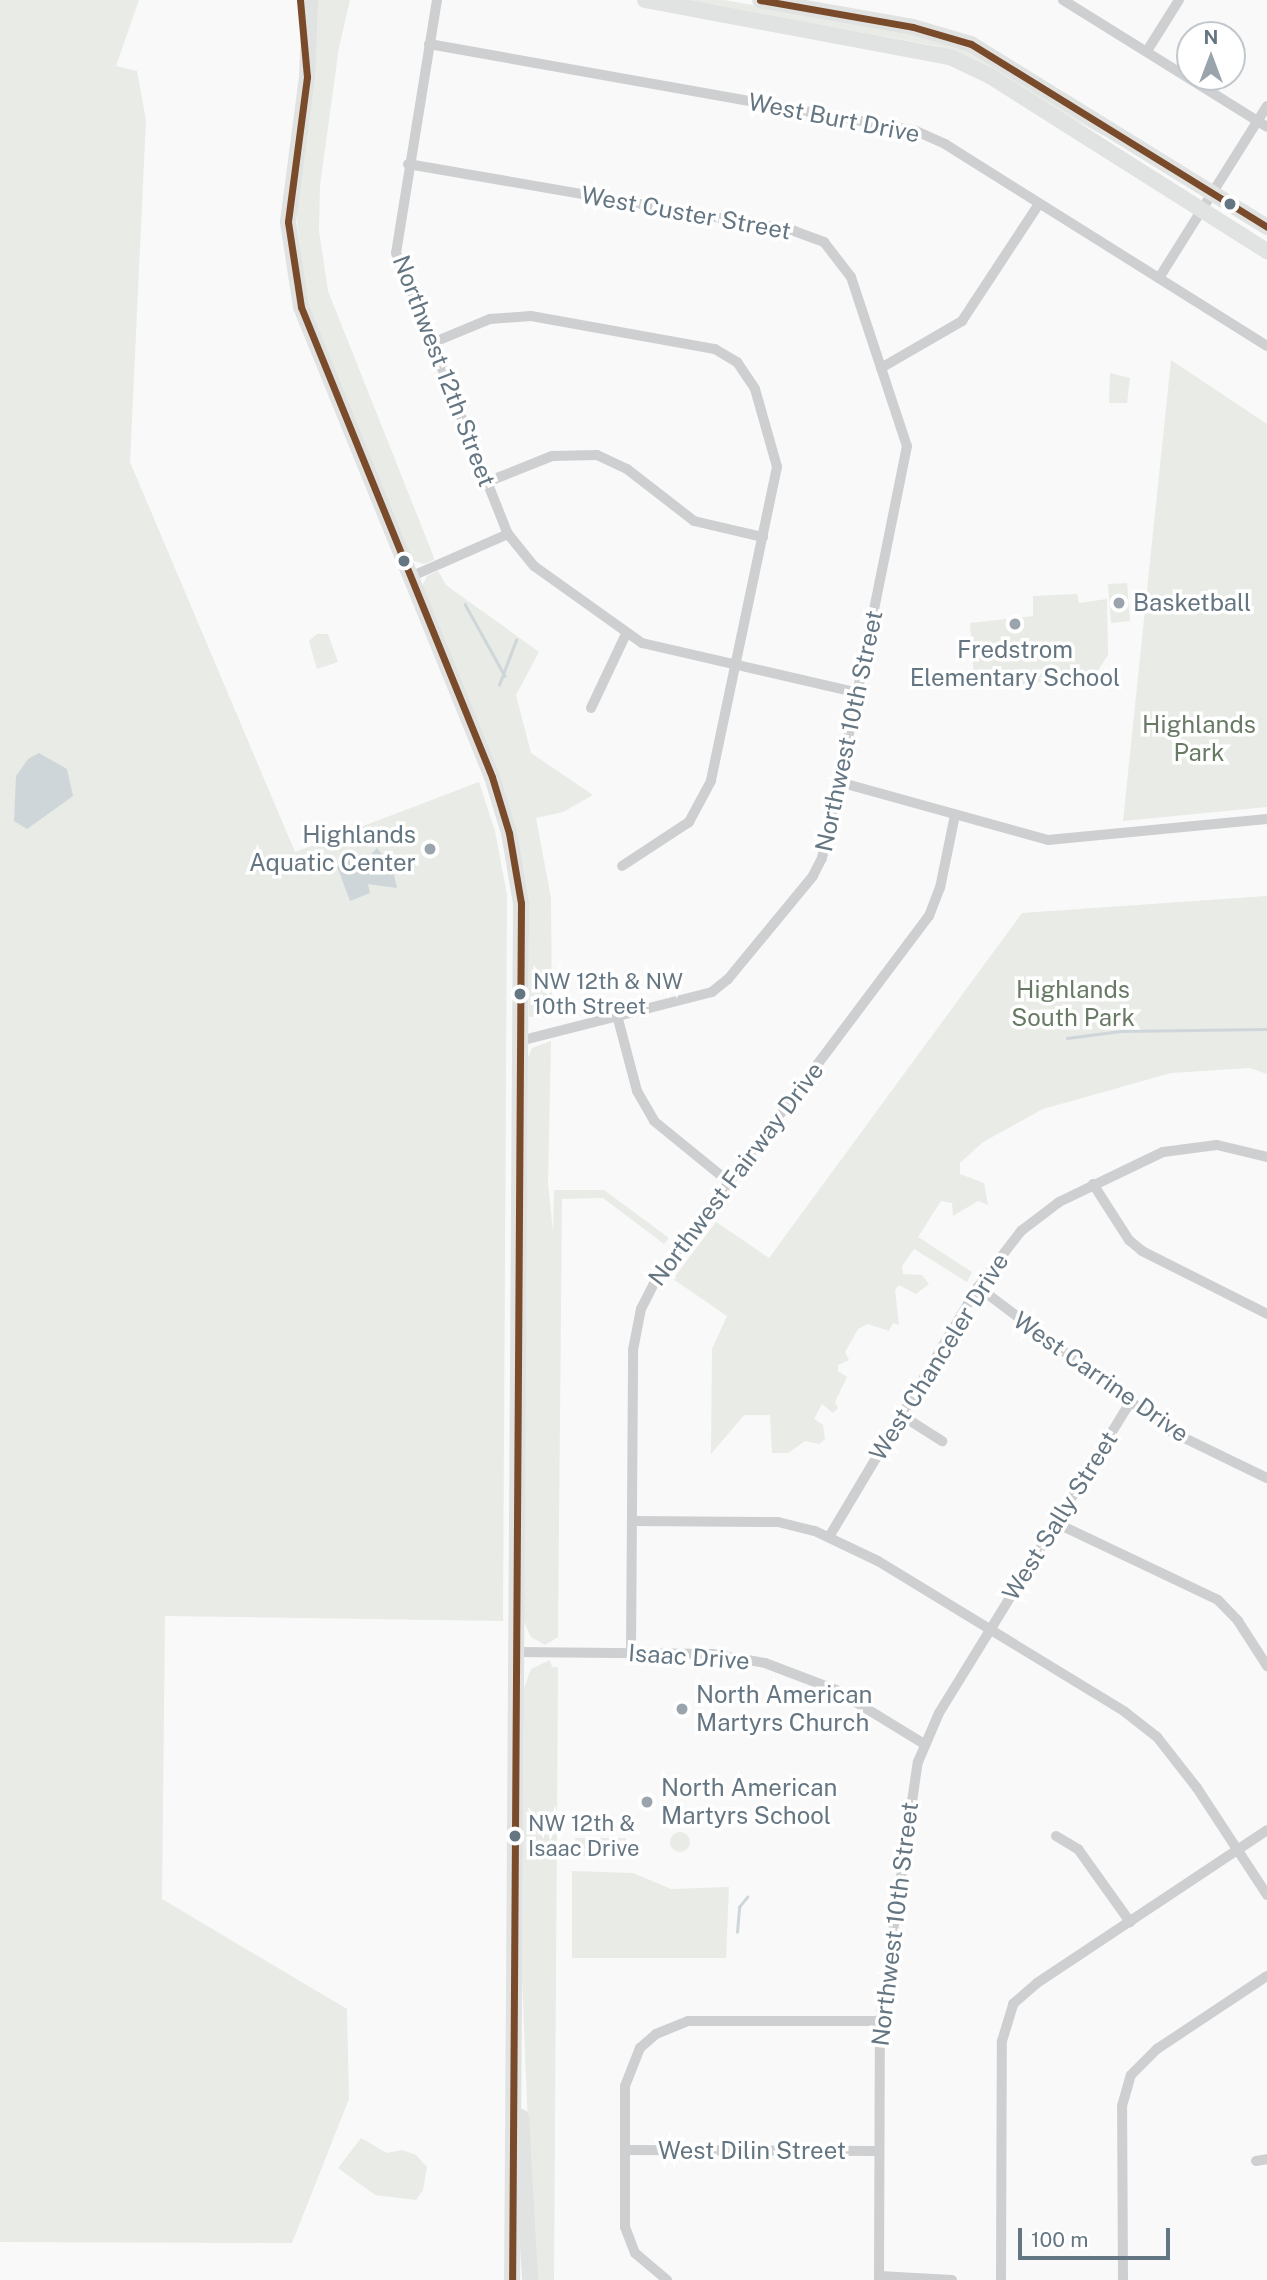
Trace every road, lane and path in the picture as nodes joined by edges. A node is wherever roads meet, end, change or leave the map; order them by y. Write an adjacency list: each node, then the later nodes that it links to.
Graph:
1 (300, 0): 8 (main road)
2 (310, 0): 8 (main road)
3 (437, 0): 9 (street, Northwest 12th Street)
4 (645, 0): 16 (main road)
5 (760, 0): 14 (main road)
6 (1063, 0): 10 (street)
7 (1179, 0): 10 (street)
8 (306, 30): 26 (main road)
9 (429, 44): 13 (street, Northwest 12th Street); 15 (street, West Burt Drive)
10 (1147, 51): 12 (street)
11 (1267, 106): 12 (street)
12 (1262, 124): 14 (street)
13 (408, 164): 20 (street, Northwest 12th Street); 22 (street, West Custer Street)
14 (1213, 193): 16 (street); 17 (main road)
15 (1039, 204): 19 (street, West Burt Drive); 22 (street)
16 (1203, 210): 18 (main road); 19 (street)
17 (1267, 227)
18 (1267, 251)
19 (1159, 278): 21 (street, West Burt Drive)
20 (432, 343): 23 (street, Northwest 12th Street); 25 (street)
21 (1267, 346)
22 (881, 368): 29 (street, Northwest 10th Street)
23 (487, 482): 24 (street, Northwest 12th Street); 25 (street)
24 (508, 534): 26 (street); 27 (street, Northwest 12th Street)
25 (762, 537): 28 (street)
26 (410, 577): 36 (main road)
27 (626, 634): 28 (street, Northwest 12th Street); 30 (street)
28 (735, 666): 29 (street, Northwest 12th Street); 34 (street)
29 (858, 693): 31 (street, Northwest 10th Street)
30 (591, 708)
31 (839, 782): 32 (street); 35 (street, Northwest 10th Street)
32 (955, 815): 33 (street); 38 (street, Northwest Fairway Drive)
33 (1267, 819)
34 (622, 866)
35 (618, 1019): 36 (street, Northwest 10th Street); 38 (street)
36 (523, 1040): 50 (main road)
37 (1267, 1157): 39 (street, West Chanceler Drive)
38 (730, 1183): 46 (street, Northwest Fairway Drive)
39 (1093, 1184): 40 (street, West Chanceler Drive); 41 (street)
40 (978, 1287): 42 (street, West Carrine Drive); 43 (street, West Chanceler Drive)
41 (1267, 1314)
42 (1130, 1402): 45 (street, West Carrine Drive); 47 (street, West Sally Street)
43 (901, 1415): 44 (street); 48 (street, West Chanceler Drive)
44 (942, 1441)
45 (1267, 1478)
46 (632, 1521): 48 (street); 51 (street, Northwest Fairway Drive)
47 (1056, 1523): 49 (street, West Sally Street); 52 (street)
48 (829, 1537): 49 (street)
49 (989, 1629): 53 (street, Northwest 10th Street); 56 (street)
50 (517, 1652): 51 (street, Isaac Drive); 60 (main road)
51 (631, 1653): 53 (street, Isaac Drive)
52 (1267, 1666)
53 (924, 1744): 61 (street, Northwest 10th Street)
54 (1267, 1830): 56 (street)
55 (1056, 1836): 58 (street)
56 (1238, 1850): 57 (street); 58 (street)
57 (1267, 1895)
58 (1130, 1922): 69 (street)
59 (1267, 1976): 70 (street)
60 (514, 2010): 65 (main road); 66 (main road)
61 (880, 2021): 62 (street); 63 (street, Northwest 10th Street)
62 (625, 2150): 63 (street, West Dilin Street); 67 (street)
63 (879, 2151): 64 (street, Northwest 10th Street)
64 (879, 2278): 68 (street)
65 (512, 2280)
66 (530, 2280)
67 (667, 2280)
68 (952, 2280)
69 (1001, 2280)
70 (1123, 2280)

